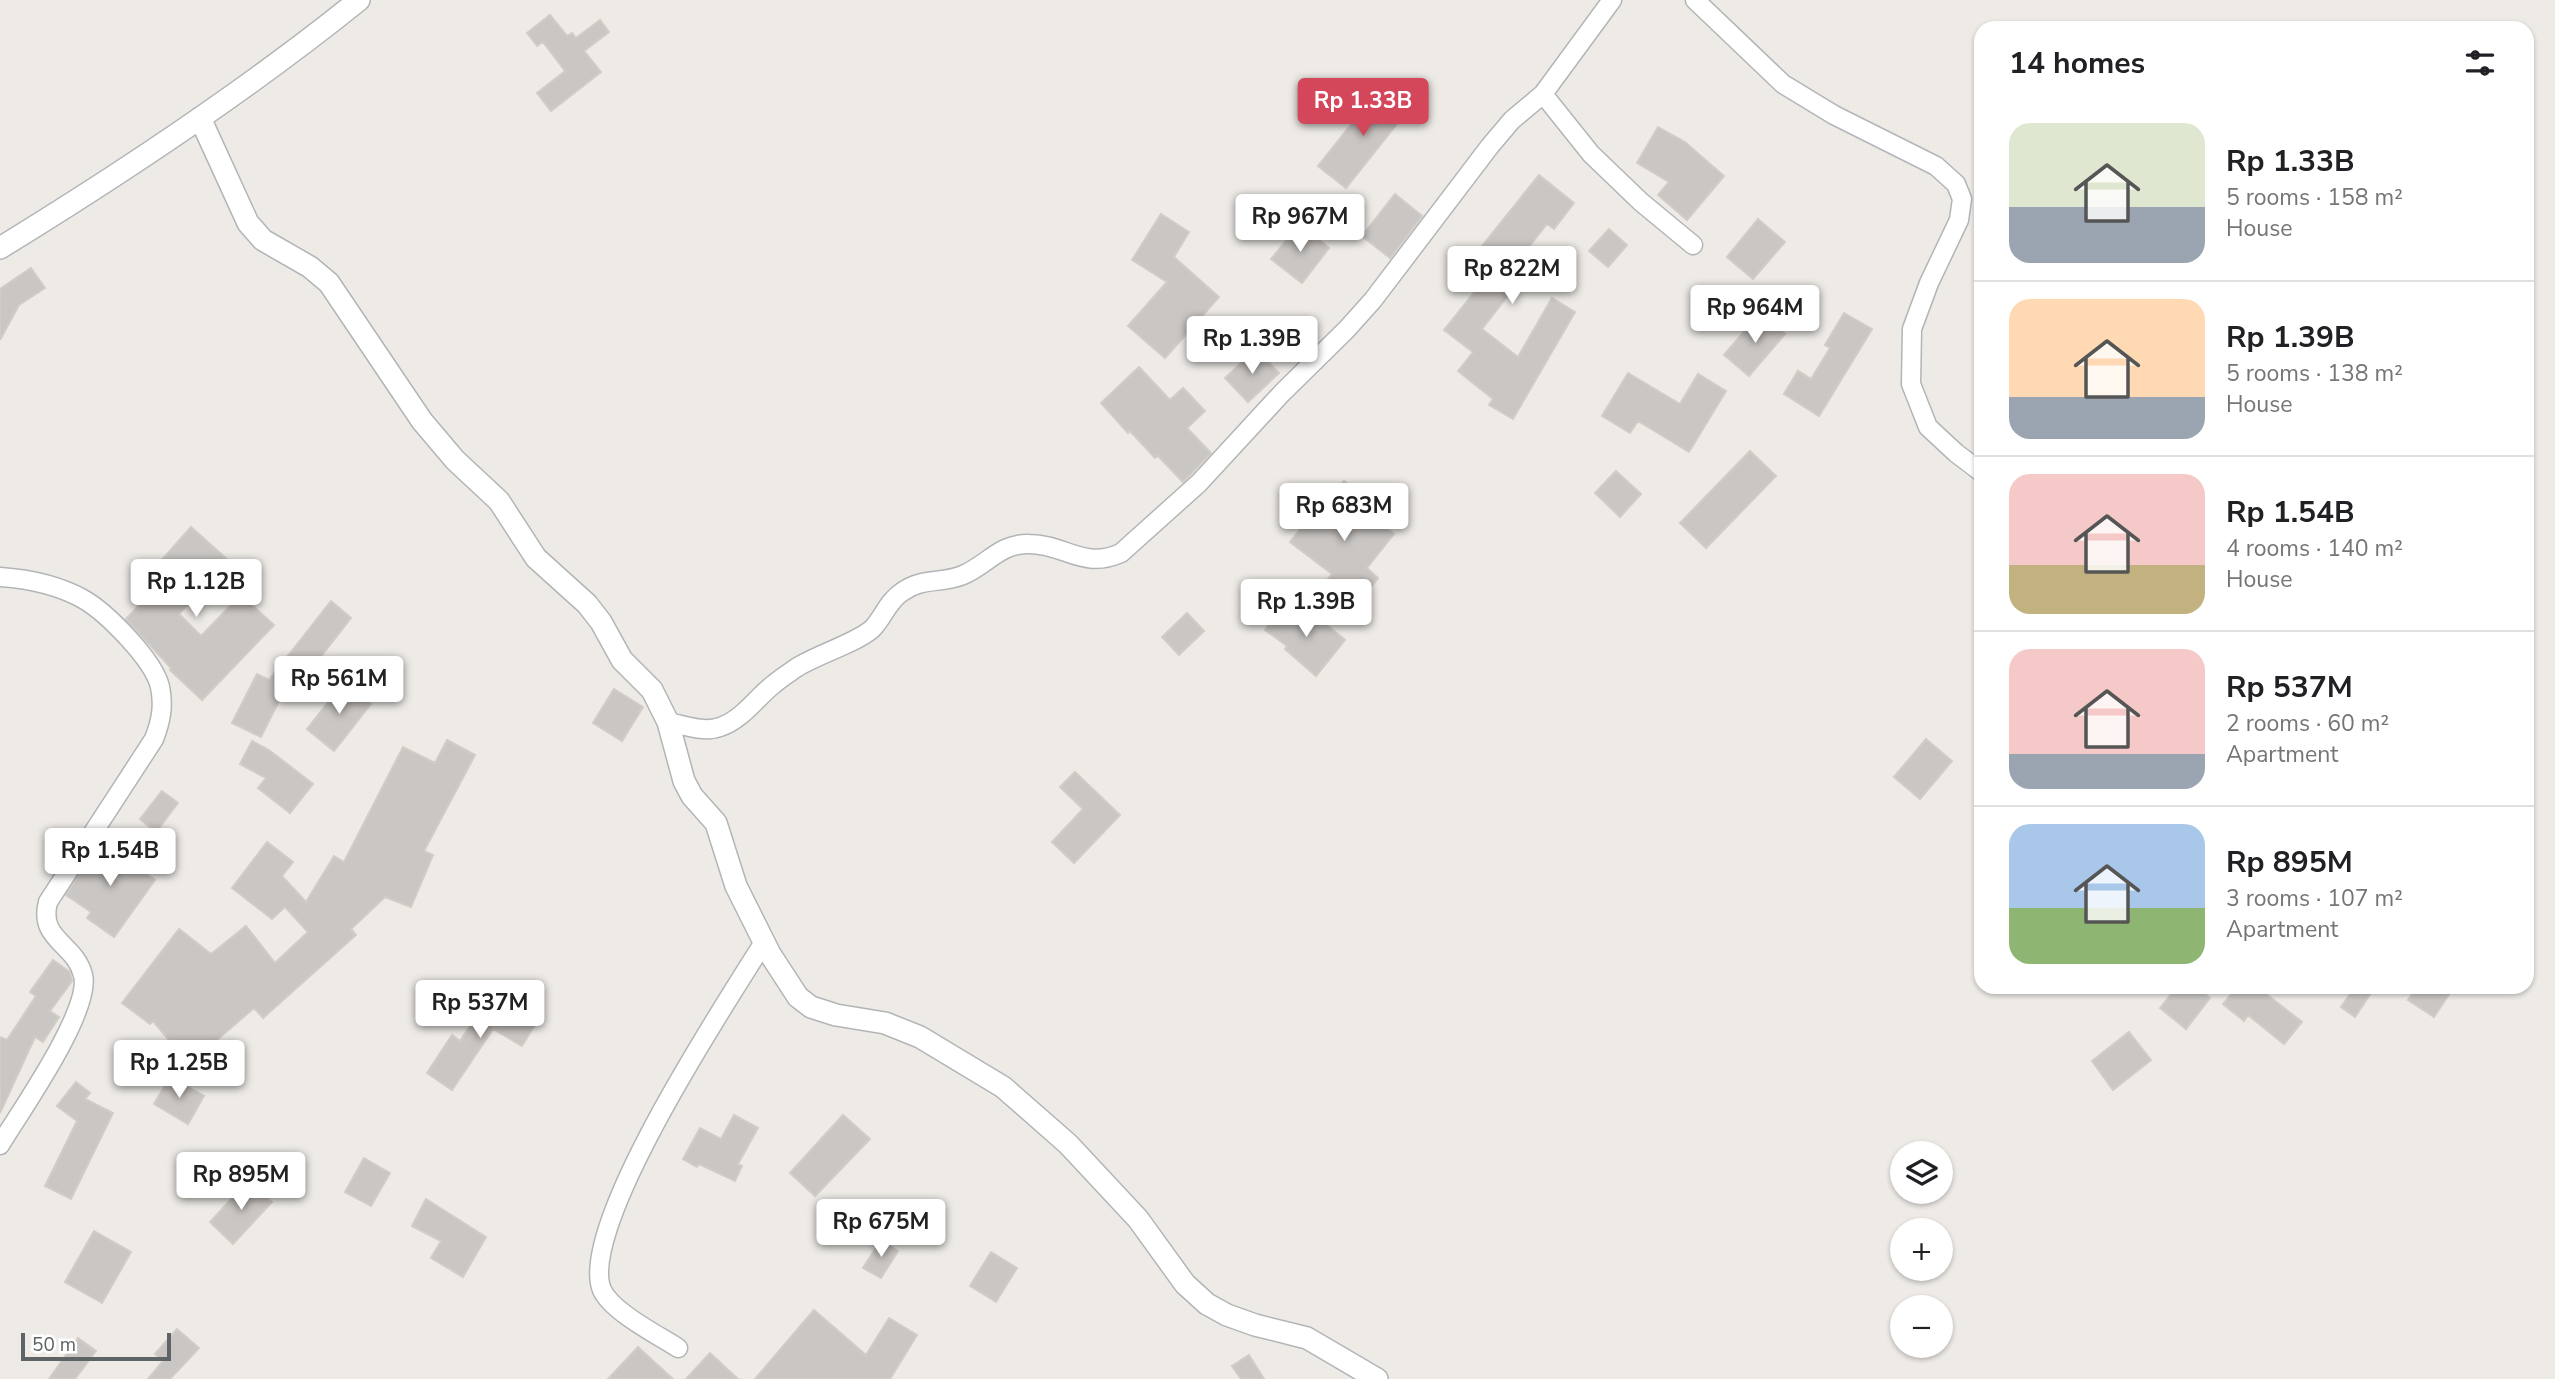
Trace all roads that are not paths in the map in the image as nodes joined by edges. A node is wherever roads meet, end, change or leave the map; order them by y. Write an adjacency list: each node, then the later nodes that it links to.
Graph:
1 (359, 0): 5 (street)
2 (1612, 0): 4 (street)
3 (1695, 0): 8 (street)
4 (1542, 94): 6 (street); 10 (street)
5 (200, 118): 7 (street); 10 (street)
6 (1693, 245)
7 (0, 248)
8 (1974, 467)
9 (0, 578): 12 (street)
10 (667, 722): 11 (street)
11 (764, 942): 13 (street); 14 (street)
12 (0, 1145)
13 (678, 1348)
14 (1377, 1379)

